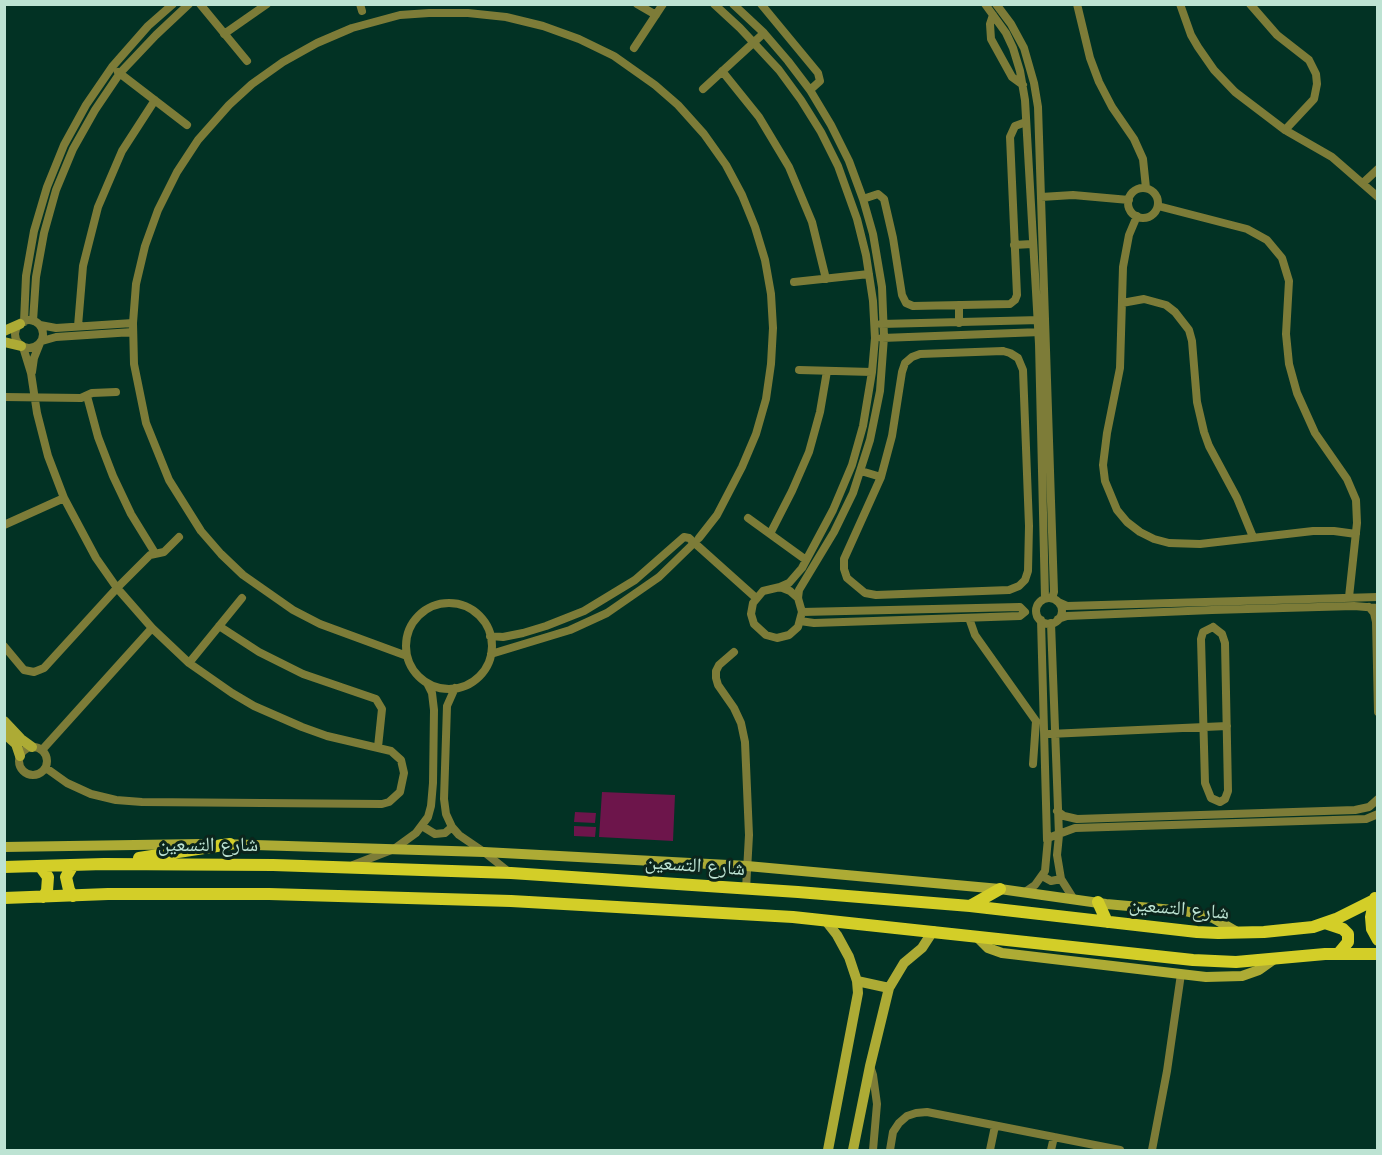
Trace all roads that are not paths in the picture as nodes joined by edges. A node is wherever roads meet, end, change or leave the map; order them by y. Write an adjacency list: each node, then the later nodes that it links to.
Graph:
1 (173, 4): 22 (street)
2 (189, 4): 24 (street)
3 (200, 4): 18 (street)
4 (267, 4): 18 (street)
5 (637, 4): 15 (street)
6 (663, 4): 15 (street)
7 (714, 4): 19 (street)
8 (733, 4): 17 (street)
9 (761, 4): 27 (street)
10 (985, 4): 16 (street)
11 (996, 4): 35 (street)
12 (1077, 4): 34 (street)
13 (1180, 4): 31 (street)
14 (1250, 4): 31 (street)
15 (656, 15): 20 (street)
16 (993, 15): 25 (street); 25 (street)
17 (764, 33): 19 (street); 27 (street)
18 (224, 34): 21 (street)
19 (754, 42): 23 (street); 43 (street)
20 (634, 48)
21 (247, 61)
22 (112, 67): 24 (street); 52 (street)
23 (722, 71): 26 (street); 46 (street)
24 (120, 74): 28 (street); 53 (street)
25 (1023, 85): 29 (street)
26 (703, 89)
27 (810, 90): 37 (street)
28 (155, 100): 30 (street); 57 (street)
29 (1026, 122): 41 (street); 42 (street)
30 (187, 125)
31 (1285, 130): 33 (street)
32 (1377, 169): 33 (street)
33 (1364, 183): 36 (street)
34 (1146, 188): 38 (street); 39 (street)
35 (1041, 197): 38 (street); 45 (street)
36 (1377, 197)
37 (863, 199): 49 (street); 56 (street)
38 (1129, 200): 40 (street)
39 (1158, 206): 40 (street); 81 (street)
40 (1137, 216): 48 (street)
41 (1032, 244): 42 (street); 44 (street)
42 (1014, 245): 49 (street)
43 (869, 274): 46 (street); 55 (street)
44 (1034, 276): 45 (street); 50 (street)
45 (1043, 276): 50 (street)
46 (826, 279): 47 (street)
47 (794, 282)
48 (1122, 303): 83 (street); 83 (street)
49 (959, 305): 51 (street)
50 (1041, 320): 51 (street); 60 (street)
51 (959, 322): 56 (street)
52 (22, 323): 53 (street); 58 (street); 64 (street)
53 (37, 323): 57 (street); 63 (street)
54 (133, 323): 57 (street); 59 (street); 84 (street)
55 (875, 324): 56 (street); 61 (street)
56 (884, 324): 61 (street)
57 (78, 326)
58 (4, 331)
59 (133, 332): 63 (street); 108 (street)
60 (1041, 332): 61 (street); 73 (street); 94 (street)
61 (880, 338): 67 (street); 75 (street)
62 (4, 342): 64 (street)
63 (41, 342): 64 (street); 68 (street)
64 (22, 346): 68 (street)
65 (799, 370): 66 (street)
66 (827, 371): 67 (street); 80 (street)
67 (872, 372): 86 (street)
68 (32, 373): 72 (street)
69 (116, 392): 70 (street)
70 (87, 396): 72 (street); 85 (street)
71 (4, 397): 72 (street)
72 (35, 397): 77 (street)
73 (1043, 467): 74 (street); 94 (street)
74 (1027, 468): 76 (street); 76 (street)
75 (861, 471): 76 (street); 93 (street)
76 (882, 477)
77 (64, 498): 79 (street); 88 (street)
78 (748, 518): 80 (street)
79 (4, 525)
80 (770, 534): 86 (street)
81 (1356, 534): 83 (street); 89 (street)
82 (179, 537): 85 (street)
83 (1253, 537)
84 (697, 540): 92 (street); 107 (street); 112 (street)
85 (155, 553): 88 (street)
86 (806, 560): 87 (street)
87 (780, 587): 92 (street); 93 (street)
88 (117, 588): 106 (street); 110 (street)
89 (1349, 597): 90 (street); 95 (street)
90 (1377, 597)
91 (242, 598): 104 (street)
92 (756, 598): 100 (street)
93 (798, 598): 100 (street)
94 (1052, 600): 96 (street); 102 (street); 103 (street)
95 (1212, 601): 96 (street); 98 (street)
96 (1192, 602): 99 (street)
97 (1373, 607): 98 (street); 117 (street)
98 (1212, 610): 99 (street); 105 (street)
99 (1192, 611): 103 (street)
100 (801, 617): 101 (street); 101 (street)
101 (969, 618): 127 (street)
102 (1041, 620): 103 (street); 122 (street)
103 (1054, 621): 123 (street)
104 (219, 626): 114 (street); 124 (street)
105 (1213, 627): 119 (street); 120 (street)
106 (152, 628): 114 (street); 125 (street)
107 (490, 636): 109 (street); 112 (street)
108 (372, 642): 109 (street); 113 (street)
109 (406, 644): 113 (street)
110 (4, 646)
111 (734, 652): 150 (street)
112 (491, 654): 116 (street)
113 (407, 656): 115 (street)
114 (189, 663): 124 (street)
115 (428, 683): 116 (street); 129 (street)
116 (455, 688): 130 (street)
117 (1377, 712)
118 (4, 721): 125 (street)
119 (1227, 726): 120 (street); 132 (street)
120 (1203, 727): 123 (street); 132 (street)
121 (4, 733): 126 (street)
122 (1045, 734): 123 (street); 142 (street)
123 (1054, 734): 133 (street)
124 (378, 747): 128 (street)
125 (37, 749): 126 (street); 128 (street)
126 (20, 756): 128 (street)
127 (1034, 764)
128 (46, 768)
129 (433, 783): 130 (street); 134 (street)
130 (445, 784): 135 (street)
131 (1377, 799): 136 (street)
132 (1217, 802): 136 (street)
133 (1057, 811): 136 (street); 141 (street)
134 (430, 812): 135 (street); 139 (street)
135 (446, 814): 140 (street)
136 (1219, 814): 138 (street)
137 (1377, 814): 138 (street)
138 (1220, 823): 141 (street)
139 (422, 826): 140 (street); 145 (street)
140 (452, 827): 146 (street)
141 (1059, 835): 142 (street); 155 (street)
142 (1047, 840): 154 (street)
143 (230, 844): 144 (street); 145 (street); 147 (main road)
144 (4, 847)
145 (394, 849): 146 (street); 152 (street)
146 (484, 852): 150 (street); 153 (street)
147 (104, 864): 148 (main road, شارع التسعين); 152 (main road, شارع التسعين)
148 (73, 865): 149 (main road, شارع التسعين); 159 (main road)
149 (40, 866): 151 (main road, شارع التسعين); 160 (main road)
150 (747, 866): 156 (street); 157 (street)
151 (4, 867)
152 (346, 867): 153 (main road, شارع التسعين)
153 (511, 873): 156 (main road, شارع التسعين)
154 (1042, 876): 155 (street); 158 (street)
155 (1061, 879): 163 (street)
156 (746, 889): 165 (main road, شارع التسعين)
157 (1000, 889): 158 (street); 165 (main road)
158 (1024, 892): 163 (street)
159 (73, 896): 160 (main road); 166 (main road)
160 (43, 897): 162 (main road)
161 (1376, 897): 168 (main road, شارع التسعين); 172 (main road)
162 (4, 898)
163 (1073, 898): 164 (street)
164 (1098, 902): 167 (main road); 170 (street)
165 (970, 906): 167 (main road, شارع التسعين)
166 (826, 921): 169 (main road); 177 (street)
167 (1107, 922): 170 (main road, شارع التسعين)
168 (1325, 923): 170 (main road, شارع التسعين); 173 (main road)
169 (933, 931): 171 (main road); 178 (street)
170 (1239, 933)
171 (976, 936): 175 (main road); 176 (street)
172 (1377, 940)
173 (1338, 954): 174 (main road); 175 (main road)
174 (1377, 954)
175 (1273, 960): 176 (street)
176 (1181, 974): 190 (street)
177 (857, 981): 178 (street); 183 (street)
178 (890, 988): 179 (street)
179 (870, 1066): 184 (street); 185 (street)
180 (995, 1126): 181 (street); 186 (street); 187 (street)
181 (1054, 1137): 182 (street); 188 (street)
182 (1088, 1147): 189 (street)
183 (828, 1150)
184 (853, 1150)
185 (873, 1150)
186 (890, 1150)
187 (990, 1150)
188 (1051, 1150)
189 (1120, 1150)
190 (1152, 1150)

